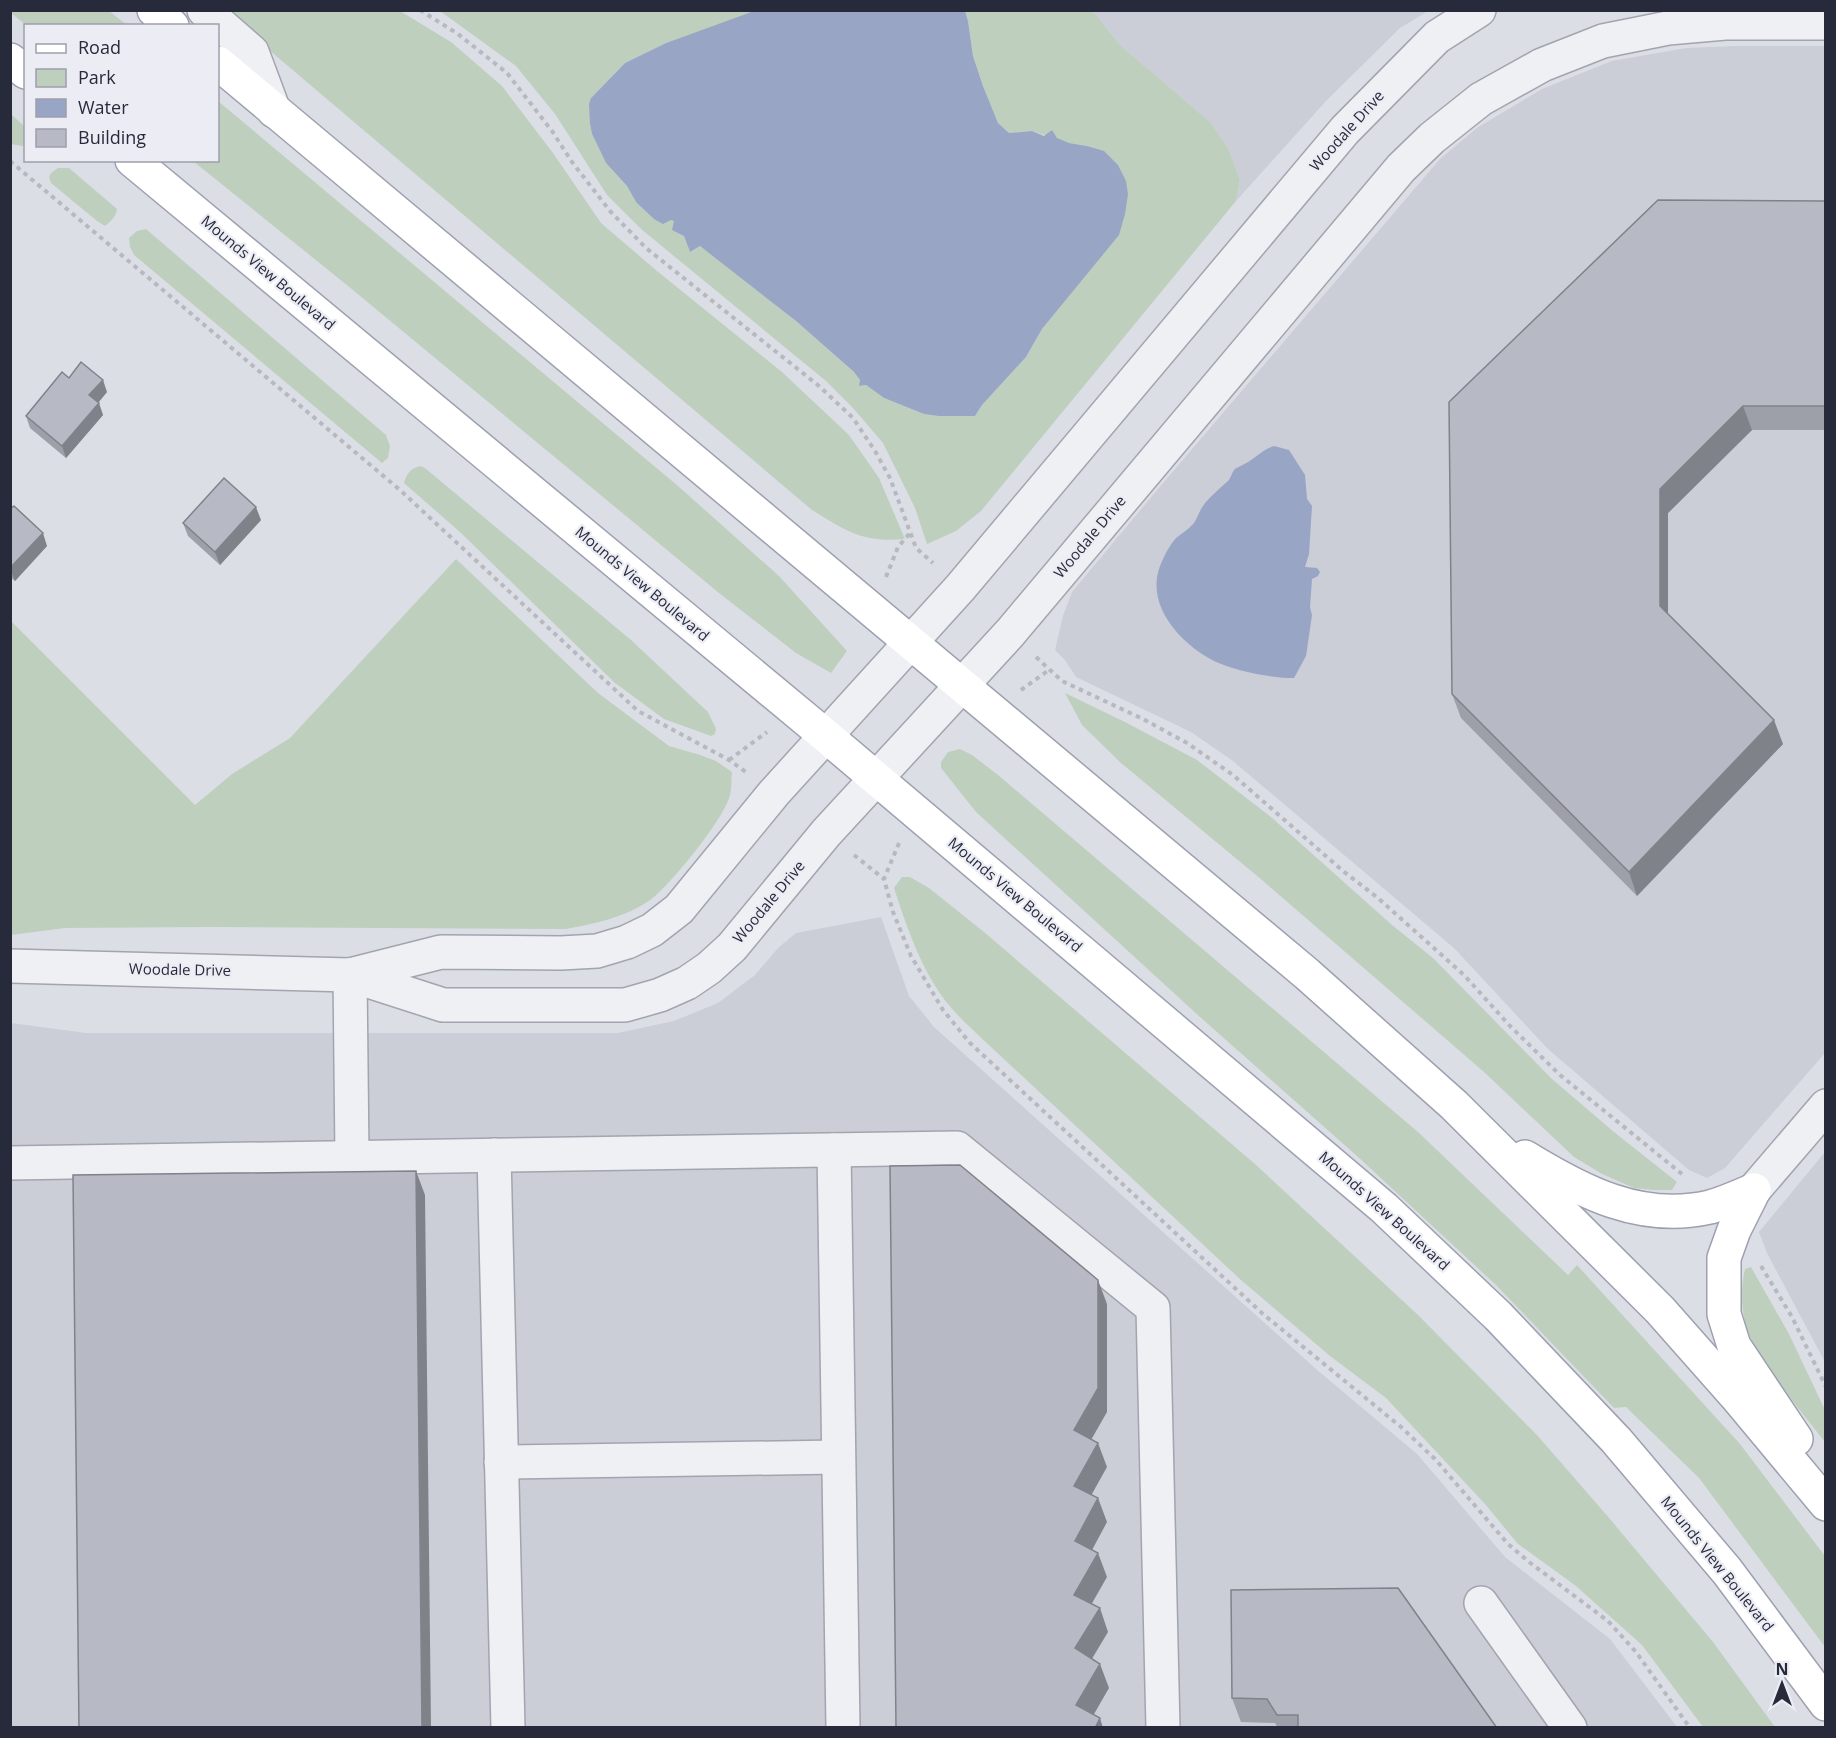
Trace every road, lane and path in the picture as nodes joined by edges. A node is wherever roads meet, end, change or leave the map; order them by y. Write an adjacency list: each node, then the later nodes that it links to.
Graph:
1 (154, 10): 6 (main road)
2 (204, 10): 10 (street)
3 (420, 10): 13 (path)
4 (1479, 10): 14 (street, Woodale Drive)
5 (1826, 23): 15 (street, Woodale Drive)
6 (170, 24)
7 (10, 60): 9 (main road)
8 (219, 64): 10 (main road)
9 (24, 70)
10 (274, 111): 13 (main road)
11 (10, 161): 16 (path)
12 (134, 162): 16 (main road, Mounds View Boulevard)
13 (872, 611): 14 (main road)
14 (910, 643): 15 (main road); 18 (street, Woodale Drive)
15 (961, 686): 17 (main road); 19 (street, Woodale Drive)
16 (796, 711): 18 (main road, Mounds View Boulevard)
17 (992, 711): 23 (main road); 30 (path)
18 (826, 736): 19 (main road, Mounds View Boulevard); 22 (street, Woodale Drive)
19 (876, 778): 20 (main road, Mounds View Boulevard); 22 (street, Woodale Drive)
20 (914, 810): 37 (main road, Mounds View Boulevard); 42 (path)
21 (10, 966): 22 (street, Woodale Drive)
22 (350, 975): 27 (street)
23 (1454, 1105): 30 (main road); 35 (main road)
24 (1826, 1106): 29 (street)
25 (834, 1150): 26 (street); 32 (street); 40 (street)
26 (494, 1155): 27 (street); 33 (street)
27 (352, 1157): 28 (street)
28 (10, 1163)
29 (1754, 1190): 30 (main road)
30 (1723, 1218): 31 (path); 34 (main road)
31 (1826, 1387)
32 (838, 1457): 33 (street); 39 (street)
33 (501, 1462): 38 (street)
34 (1826, 1483)
35 (1826, 1504)
36 (1481, 1603): 41 (street)
37 (1826, 1704)
38 (508, 1728)
39 (843, 1728)
40 (1163, 1728)
41 (1570, 1728)
42 (1690, 1728)

